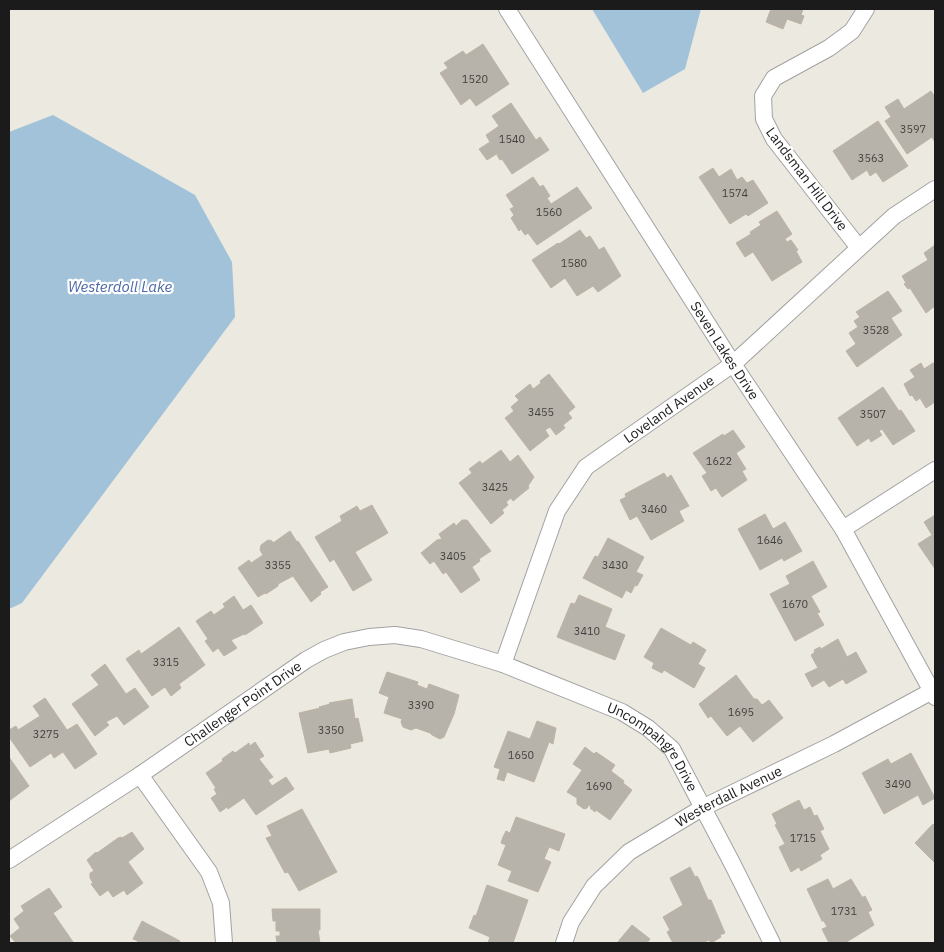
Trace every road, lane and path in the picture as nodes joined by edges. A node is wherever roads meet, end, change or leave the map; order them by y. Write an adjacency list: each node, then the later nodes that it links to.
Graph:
1 (507, 9): 5 (street, Seven Lakes Drive)
2 (866, 9): 4 (street, Landsman Hill Drive)
3 (935, 189): 4 (street, Loveland Avenue)
4 (859, 248): 5 (street, Loveland Avenue)
5 (733, 364): 7 (street, Seven Lakes Drive); 8 (street, Loveland Avenue)
6 (935, 470): 7 (street)
7 (843, 529): 9 (street, Seven Lakes Drive)
8 (503, 664): 10 (street, Challenger Point Drive); 11 (street, Uncompahgre Drive)
9 (934, 694): 11 (street, Westerdall Avenue)
10 (140, 775): 12 (street, Challenger Point Drive); 13 (street)
11 (702, 808): 14 (street, Westerdall Avenue); 15 (street, Uncompahgre Drive)
12 (9, 860)
13 (224, 943)
14 (564, 943)
15 (772, 943)

